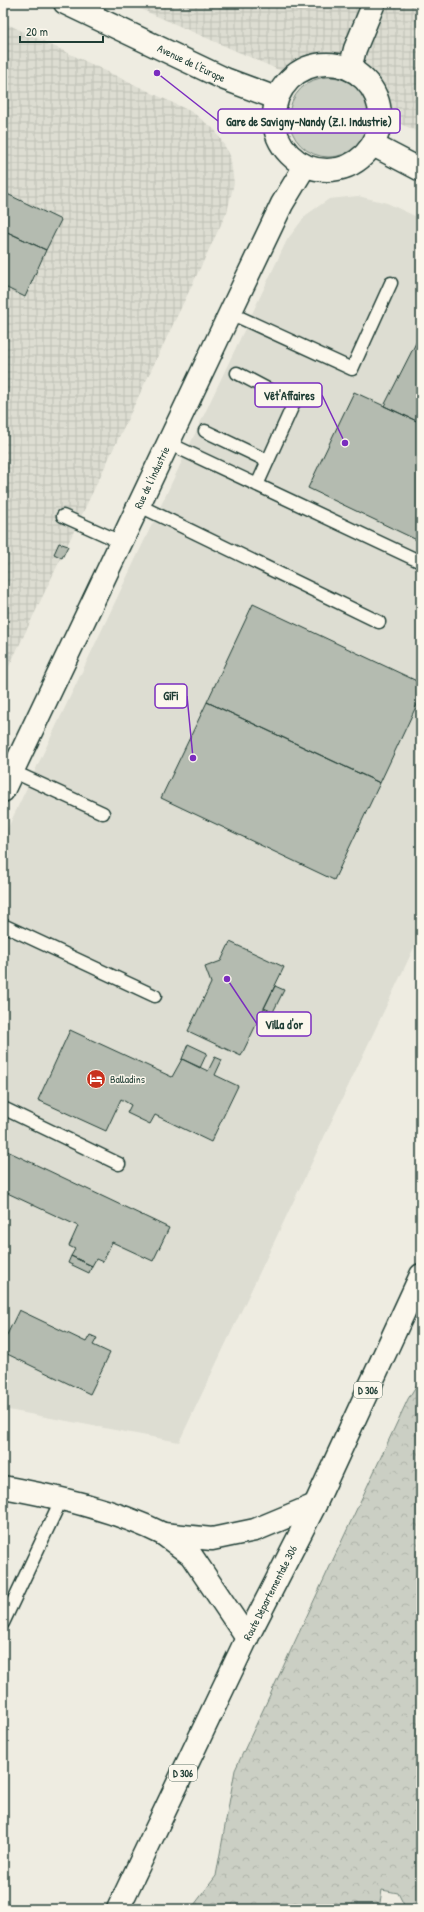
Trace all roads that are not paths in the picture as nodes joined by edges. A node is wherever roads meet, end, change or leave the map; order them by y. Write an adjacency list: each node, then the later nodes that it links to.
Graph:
1 (374, 3): 3 (street)
2 (77, 6): 4 (street, Avenue de l'Europe)
3 (350, 69): 4 (street); 5 (street)
4 (276, 98): 6 (street)
5 (373, 145): 6 (street); 7 (street)
6 (305, 166): 9 (street, Rue de l'Industrie)
7 (421, 170)
8 (391, 283): 9 (lane)
9 (230, 313): 12 (street, Rue de l'Industrie)
10 (237, 373): 13 (lane)
11 (205, 431): 13 (lane)
12 (168, 443): 14 (lane); 15 (street, Rue de l'Industrie)
13 (268, 461): 14 (lane)
14 (257, 485): 18 (lane)
15 (138, 505): 17 (street, Rue de l'Industrie); 19 (lane)
16 (63, 516): 17 (lane)
17 (121, 542): 20 (street, Rue de l'Industrie)
18 (421, 562)
19 (379, 622)
20 (12, 771): 21 (street, Rue de l'Industrie); 22 (lane)
21 (3, 791)
22 (103, 813)
23 (3, 925): 24 (lane)
24 (155, 996)
25 (3, 1108): 26 (lane)
26 (119, 1164)
27 (421, 1275): 30 (street, Route Départementale 306 / D 306)
28 (3, 1487): 29 (street)
29 (62, 1498): 31 (street); 32 (lane)
30 (315, 1506): 31 (street); 33 (street, Route Départementale 306 / D 306)
31 (164, 1534): 33 (street)
32 (3, 1623)
33 (247, 1638): 34 (street, Route Départementale 306 / D 306)
34 (118, 1909)

